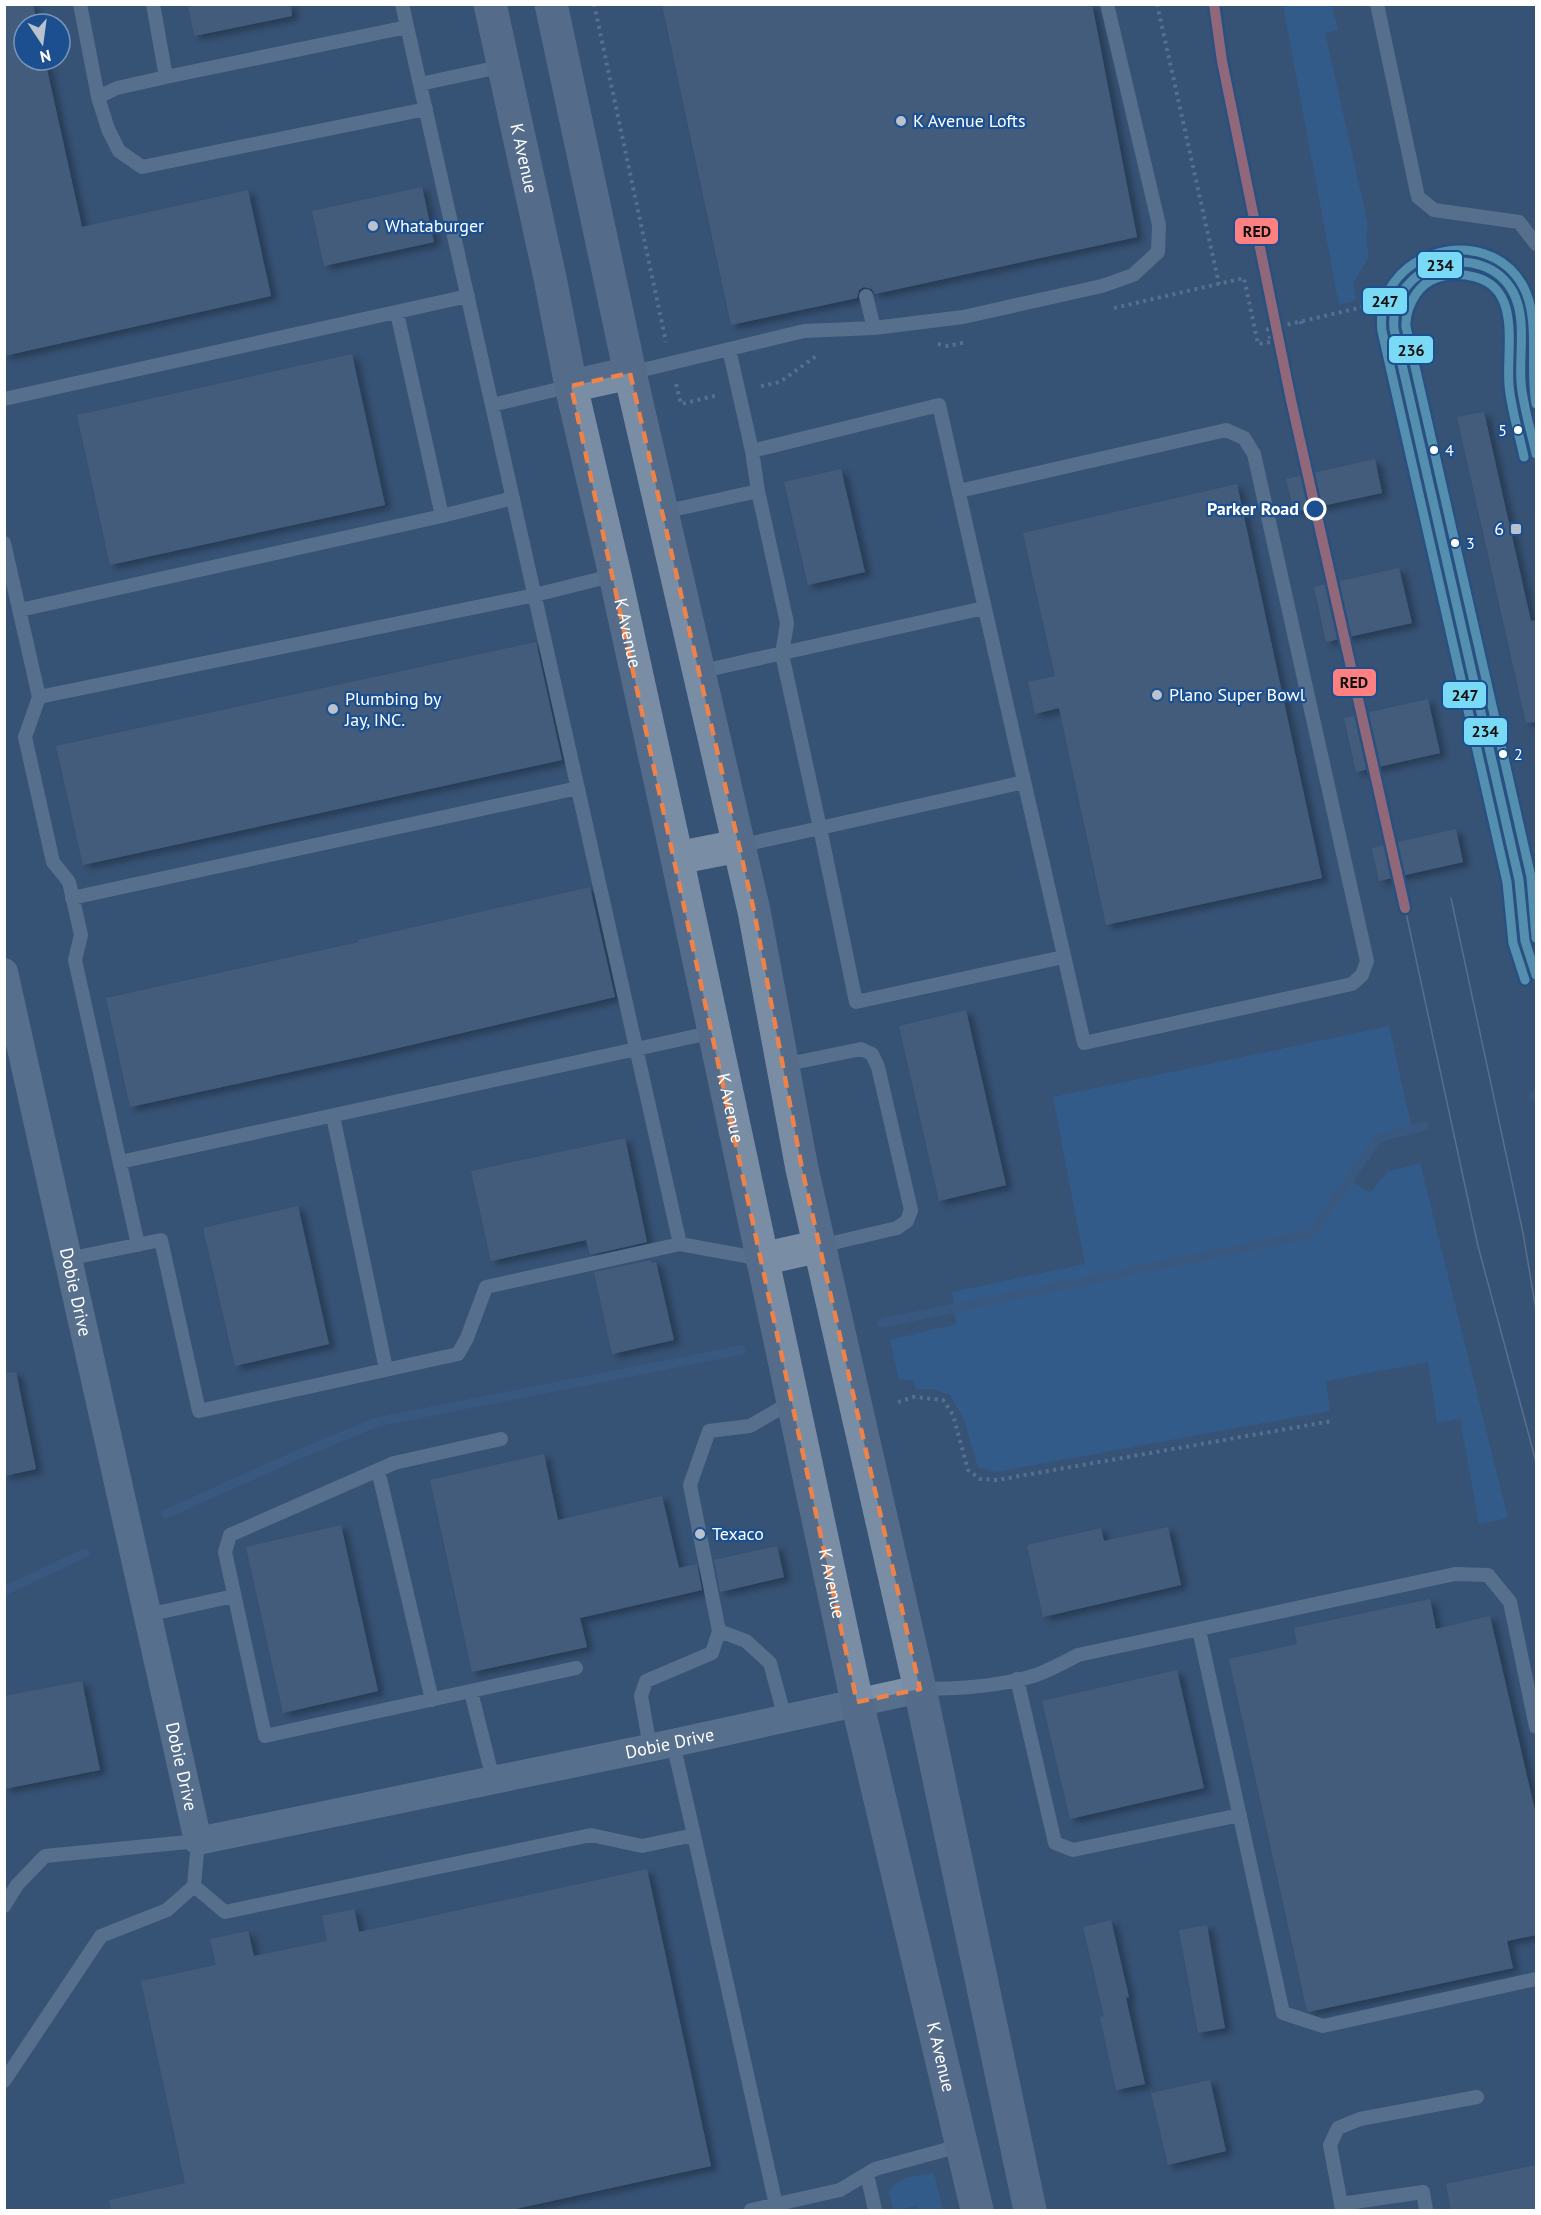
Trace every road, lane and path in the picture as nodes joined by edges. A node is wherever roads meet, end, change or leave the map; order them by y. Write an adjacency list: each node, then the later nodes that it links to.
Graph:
1 (80, 4): 14 (lane)
2 (153, 4): 12 (lane)
3 (402, 4): 10 (lane)
4 (490, 4): 11 (main road, K Avenue)
5 (551, 4): 28 (main road)
6 (594, 4): 27 (path)
7 (1107, 4): 24 (lane)
8 (1157, 4): 18 (path)
9 (1377, 4): 16 (lane)
10 (407, 27): 12 (lane); 13 (lane)
11 (504, 66): 13 (lane); 29 (main road, K Avenue)
12 (166, 77): 14 (lane)
13 (420, 84): 15 (lane)
14 (98, 97): 15 (lane)
15 (426, 109): 19 (lane)
16 (1536, 244)
17 (1244, 279): 23 (path)
18 (1219, 284)
19 (468, 296): 22 (lane); 31 (lane)
20 (866, 296): 24 (lane)
21 (1362, 308): 23 (path)
22 (397, 313): 30 (lane); 38 (lane)
23 (1301, 321): 25 (path)
24 (874, 328): 26 (lane)
25 (1302, 328)
26 (729, 349): 27 (lane); 32 (lane)
27 (671, 363): 28 (lane)
28 (630, 373): 29 (main road); 37 (main road)
29 (571, 386): 31 (lane); 40 (main road, K Avenue)
30 (4, 399)
31 (492, 405): 36 (lane)
32 (752, 451): 34 (lane); 35 (lane)
33 (1536, 454): 55 (lane)
34 (758, 491): 37 (lane); 44 (lane)
35 (959, 491): 42 (lane); 53 (lane)
36 (513, 498): 38 (lane); 41 (lane)
37 (663, 512): 45 (main road)
38 (442, 516): 43 (lane)
39 (4, 543): 43 (lane)
40 (615, 574): 41 (lane); 51 (main road, K Avenue)
41 (534, 595): 46 (lane); 48 (lane)
42 (984, 608): 44 (lane); 47 (lane)
43 (20, 610): 46 (lane)
44 (782, 654): 45 (lane); 49 (lane)
45 (698, 672): 50 (main road)
46 (39, 697): 52 (lane)
47 (1024, 782): 49 (lane); 53 (lane)
48 (578, 788): 52 (lane); 57 (lane)
49 (820, 828): 50 (lane); 53 (lane)
50 (738, 846): 51 (main road); 58 (main road)
51 (677, 858): 56 (main road, K Avenue)
52 (72, 898): 60 (lane)
53 (1063, 957)
54 (4, 972): 64 (street, Dobie Drive)
55 (1536, 975)
56 (714, 1032): 57 (lane); 65 (main road, K Avenue)
57 (636, 1049): 59 (lane); 61 (lane)
58 (783, 1065): 63 (main road); 63 (lane)
59 (333, 1116): 60 (lane); 66 (lane)
60 (120, 1162): 62 (lane)
61 (680, 1244): 65 (lane); 66 (lane)
62 (138, 1245): 64 (lane); 66 (lane)
63 (820, 1246): 65 (main road); 78 (main road)
64 (67, 1259): 73 (street, Dobie Drive)
65 (762, 1259): 67 (main road, K Avenue)
66 (386, 1369)
67 (793, 1401): 75 (lane); 81 (main road, K Avenue)
68 (898, 1402): 69 (path)
69 (1332, 1421)
70 (501, 1439): 71 (lane)
71 (378, 1470): 72 (lane); 80 (lane)
72 (234, 1596): 73 (lane); 80 (lane)
73 (147, 1615): 88 (street, Dobie Drive)
74 (1199, 1630): 77 (lane); 83 (lane); 86 (lane)
75 (719, 1631): 82 (lane); 84 (lane)
76 (576, 1668): 79 (lane)
77 (1017, 1679): 78 (lane); 86 (lane)
78 (920, 1689): 81 (street, Dobie Drive); 101 (main road)
79 (471, 1692): 80 (lane); 85 (lane)
80 (432, 1700)
81 (857, 1702): 82 (street, Dobie Drive); 94 (main road, K Avenue)
82 (785, 1718): 84 (street, Dobie Drive)
83 (1536, 1727)
84 (662, 1745): 85 (street, Dobie Drive); 87 (lane)
85 (493, 1779): 88 (street, Dobie Drive)
86 (1240, 1815): 91 (lane)
87 (694, 1836): 89 (lane); 96 (lane)
88 (198, 1841): 89 (lane); 90 (lane)
89 (194, 1886): 92 (lane)
90 (4, 1906)
91 (1536, 1979)
92 (4, 2081)
93 (1477, 2097): 97 (lane)
94 (963, 2145): 95 (lane); 100 (main road, K Avenue)
95 (867, 2174): 96 (lane); 99 (lane)
96 (776, 2205): 98 (lane)
97 (1341, 2207): 102 (lane)
98 (751, 2211)
99 (875, 2211)
100 (977, 2211)
101 (1030, 2211)
102 (1426, 2211)

